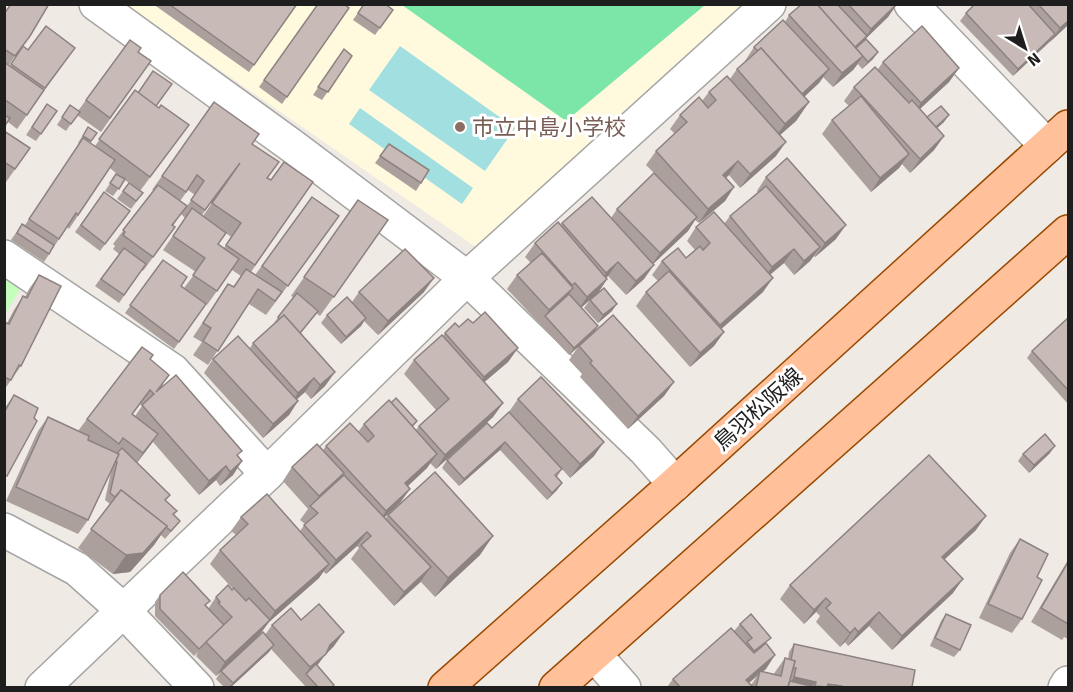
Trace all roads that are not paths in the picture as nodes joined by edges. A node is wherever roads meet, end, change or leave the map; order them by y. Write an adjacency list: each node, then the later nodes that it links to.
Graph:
1 (96, 4): 7 (street)
2 (769, 4): 7 (street)
3 (911, 4): 4 (street)
4 (1058, 137): 9 (main road, 鳥羽松阪線)
5 (1068, 232): 12 (main road)
6 (4, 257): 8 (street)
7 (467, 278): 8 (street); 9 (street)
8 (267, 474): 11 (street)
9 (675, 484): 16 (main road, 鳥羽松阪線)
10 (4, 530): 11 (street)
11 (123, 610): 14 (street); 15 (street)
12 (594, 654): 17 (main road); 18 (street)
13 (1068, 684): 19 (street)
14 (42, 687)
15 (197, 687)
16 (445, 687)
17 (556, 687)
18 (624, 687)
19 (1065, 687)

